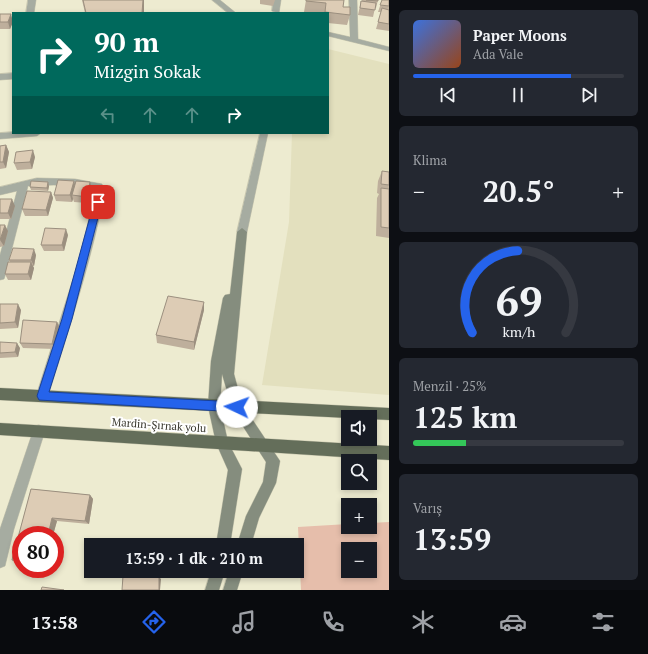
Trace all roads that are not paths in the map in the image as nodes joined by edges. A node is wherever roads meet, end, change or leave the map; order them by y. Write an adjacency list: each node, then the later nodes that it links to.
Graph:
1 (32, 0): 6 (street)
2 (216, 0): 7 (street)
3 (278, 0): 5 (street)
4 (353, 0): 9 (street)
5 (276, 10)
6 (30, 12)
7 (231, 12)
8 (329, 34): 9 (street)
9 (354, 40): 10 (street)
10 (389, 49)
11 (12, 76): 12 (street)
12 (0, 77)
13 (17, 134): 15 (street)
14 (264, 134): 18 (street)
15 (0, 136)
16 (23, 186): 17 (street); 19 (street); 21 (street)
17 (0, 191)
18 (242, 232): 22 (main road); 23 (main road)
19 (0, 276)
20 (0, 394): 21 (highway, Mardin-Şırnak yolu)
21 (42, 396): 22 (highway, Mardin-Şırnak yolu)
22 (214, 406): 23 (highway, Mardin-Şırnak yolu); 27 (main road)
23 (237, 407): 24 (highway, Mardin-Şırnak yolu); 28 (main road)
24 (389, 414)
25 (0, 429): 26 (highway, Mardin-Şırnak yolu)
26 (39, 431): 27 (highway, Mardin-Şırnak yolu); 32 (street)
27 (222, 443): 28 (highway, Mardin-Şırnak yolu); 30 (main road)
28 (264, 446): 29 (highway, Mardin-Şırnak yolu); 31 (main road)
29 (389, 453)
30 (224, 538)
31 (246, 538)
32 (0, 560)
33 (216, 578): 35 (main road)
34 (234, 578): 36 (main road)
35 (212, 590)
36 (230, 590)

